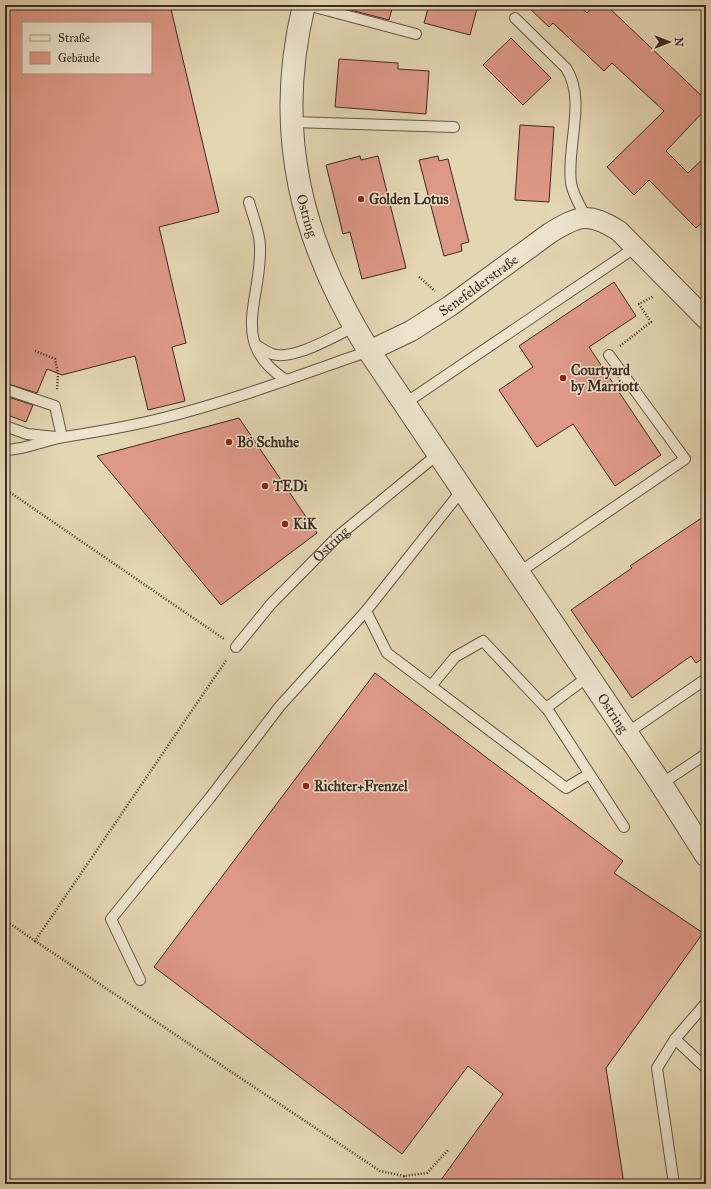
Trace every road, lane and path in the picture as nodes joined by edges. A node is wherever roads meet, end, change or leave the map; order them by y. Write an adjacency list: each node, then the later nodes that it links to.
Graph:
1 (306, 5): 3 (lane); 4 (street, Ostring)
2 (515, 18): 7 (lane)
3 (416, 34)
4 (292, 122): 5 (lane); 11 (street, Ostring)
5 (454, 127)
6 (249, 202): 12 (lane)
7 (586, 216): 8 (street); 14 (street, Senefelderstraße)
8 (636, 247): 9 (street); 18 (lane)
9 (674, 286): 10 (street); 15 (path)
10 (706, 319)
11 (354, 327): 12 (lane); 14 (street, Ostring)
12 (256, 345): 16 (lane)
13 (35, 351): 19 (path)
14 (369, 351): 16 (lane); 18 (street, Ostring)
15 (610, 355): 26 (lane)
16 (286, 380): 21 (lane)
17 (5, 389): 19 (lane)
18 (404, 404): 23 (street, Ostring)
19 (55, 406): 21 (lane)
20 (5, 426): 21 (lane)
21 (62, 437): 22 (lane)
22 (5, 450)
23 (438, 454): 25 (street, Ostring); 28 (lane, Ostring)
24 (5, 489): 28 (path)
25 (462, 490): 26 (street, Ostring); 27 (lane)
26 (518, 573): 29 (street, Ostring)
27 (366, 611): 31 (lane); 41 (lane)
28 (236, 647): 40 (path)
29 (589, 676): 32 (lane); 33 (street, Ostring)
30 (706, 679): 33 (lane)
31 (431, 686): 32 (lane); 35 (lane)
32 (546, 707): 35 (lane)
33 (627, 733): 36 (street, Ostring)
34 (706, 754): 36 (lane)
35 (589, 774): 37 (lane)
36 (661, 784): 38 (street, Ostring)
37 (624, 827)
38 (706, 855)
39 (5, 920): 40 (path)
40 (34, 941): 46 (path)
41 (140, 980)
42 (706, 1003): 43 (lane)
43 (675, 1039): 44 (lane); 48 (lane)
44 (706, 1068)
45 (449, 1149): 46 (path)
46 (404, 1176): 47 (path)
47 (409, 1184)
48 (674, 1184)

